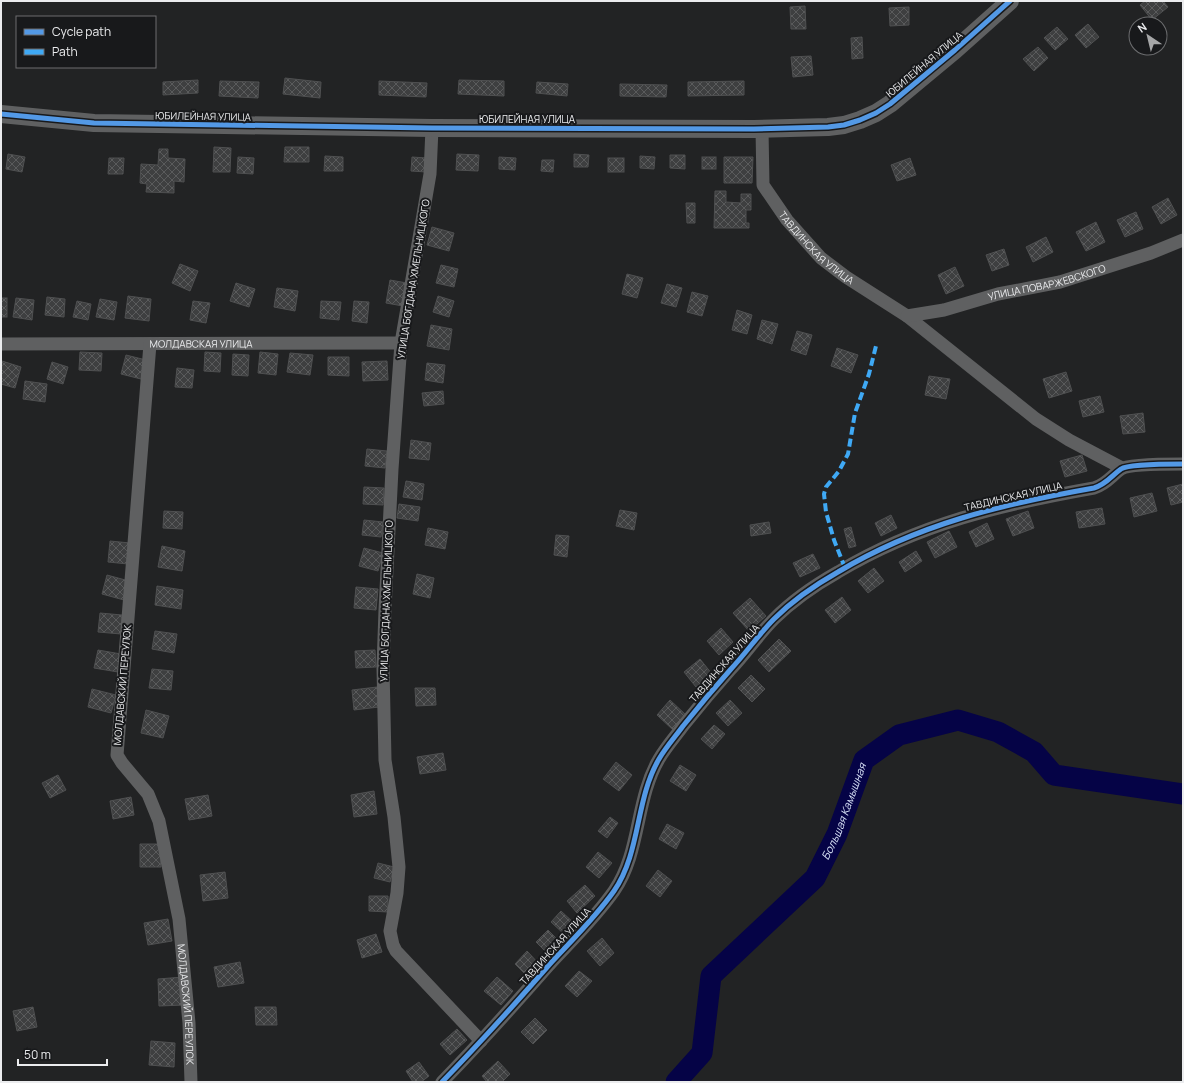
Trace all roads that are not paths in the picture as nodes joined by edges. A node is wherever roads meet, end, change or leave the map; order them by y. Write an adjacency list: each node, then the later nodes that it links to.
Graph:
1 (1010, 1): 4 (street, ЮБИЛЕЙНАЯ УЛИЦА)
2 (1, 114): 3 (street, ЮБИЛЕЙНАЯ УЛИЦА)
3 (432, 128): 4 (street, ЮБИЛЕЙНАЯ УЛИЦА); 7 (street, УЛИЦА БОГДАНА ХМЕЛЬНИЦКОГО)
4 (762, 129): 6 (street, ТАВДИНСКАЯ УЛИЦА)
5 (1183, 240): 6 (street, УЛИЦА ПОВАРЖЕВСКОГО)
6 (907, 316): 11 (street, ТАВДИНСКАЯ УЛИЦА)
7 (401, 343): 9 (street, МОЛДАВСКАЯ УЛИЦА); 12 (street, УЛИЦА БОГДАНА ХМЕЛЬНИЦКОГО)
8 (1, 344): 9 (street, МОЛДАВСКАЯ УЛИЦА)
9 (150, 344): 13 (street, МОЛДАВСКИЙ ПЕРЕУЛОК)
10 (1183, 464): 11 (street)
11 (1122, 468): 12 (street, ТАВДИНСКАЯ УЛИЦА)
12 (482, 1040): 14 (street, ТАВДИНСКАЯ УЛИЦА)
13 (191, 1082)
14 (442, 1082)

